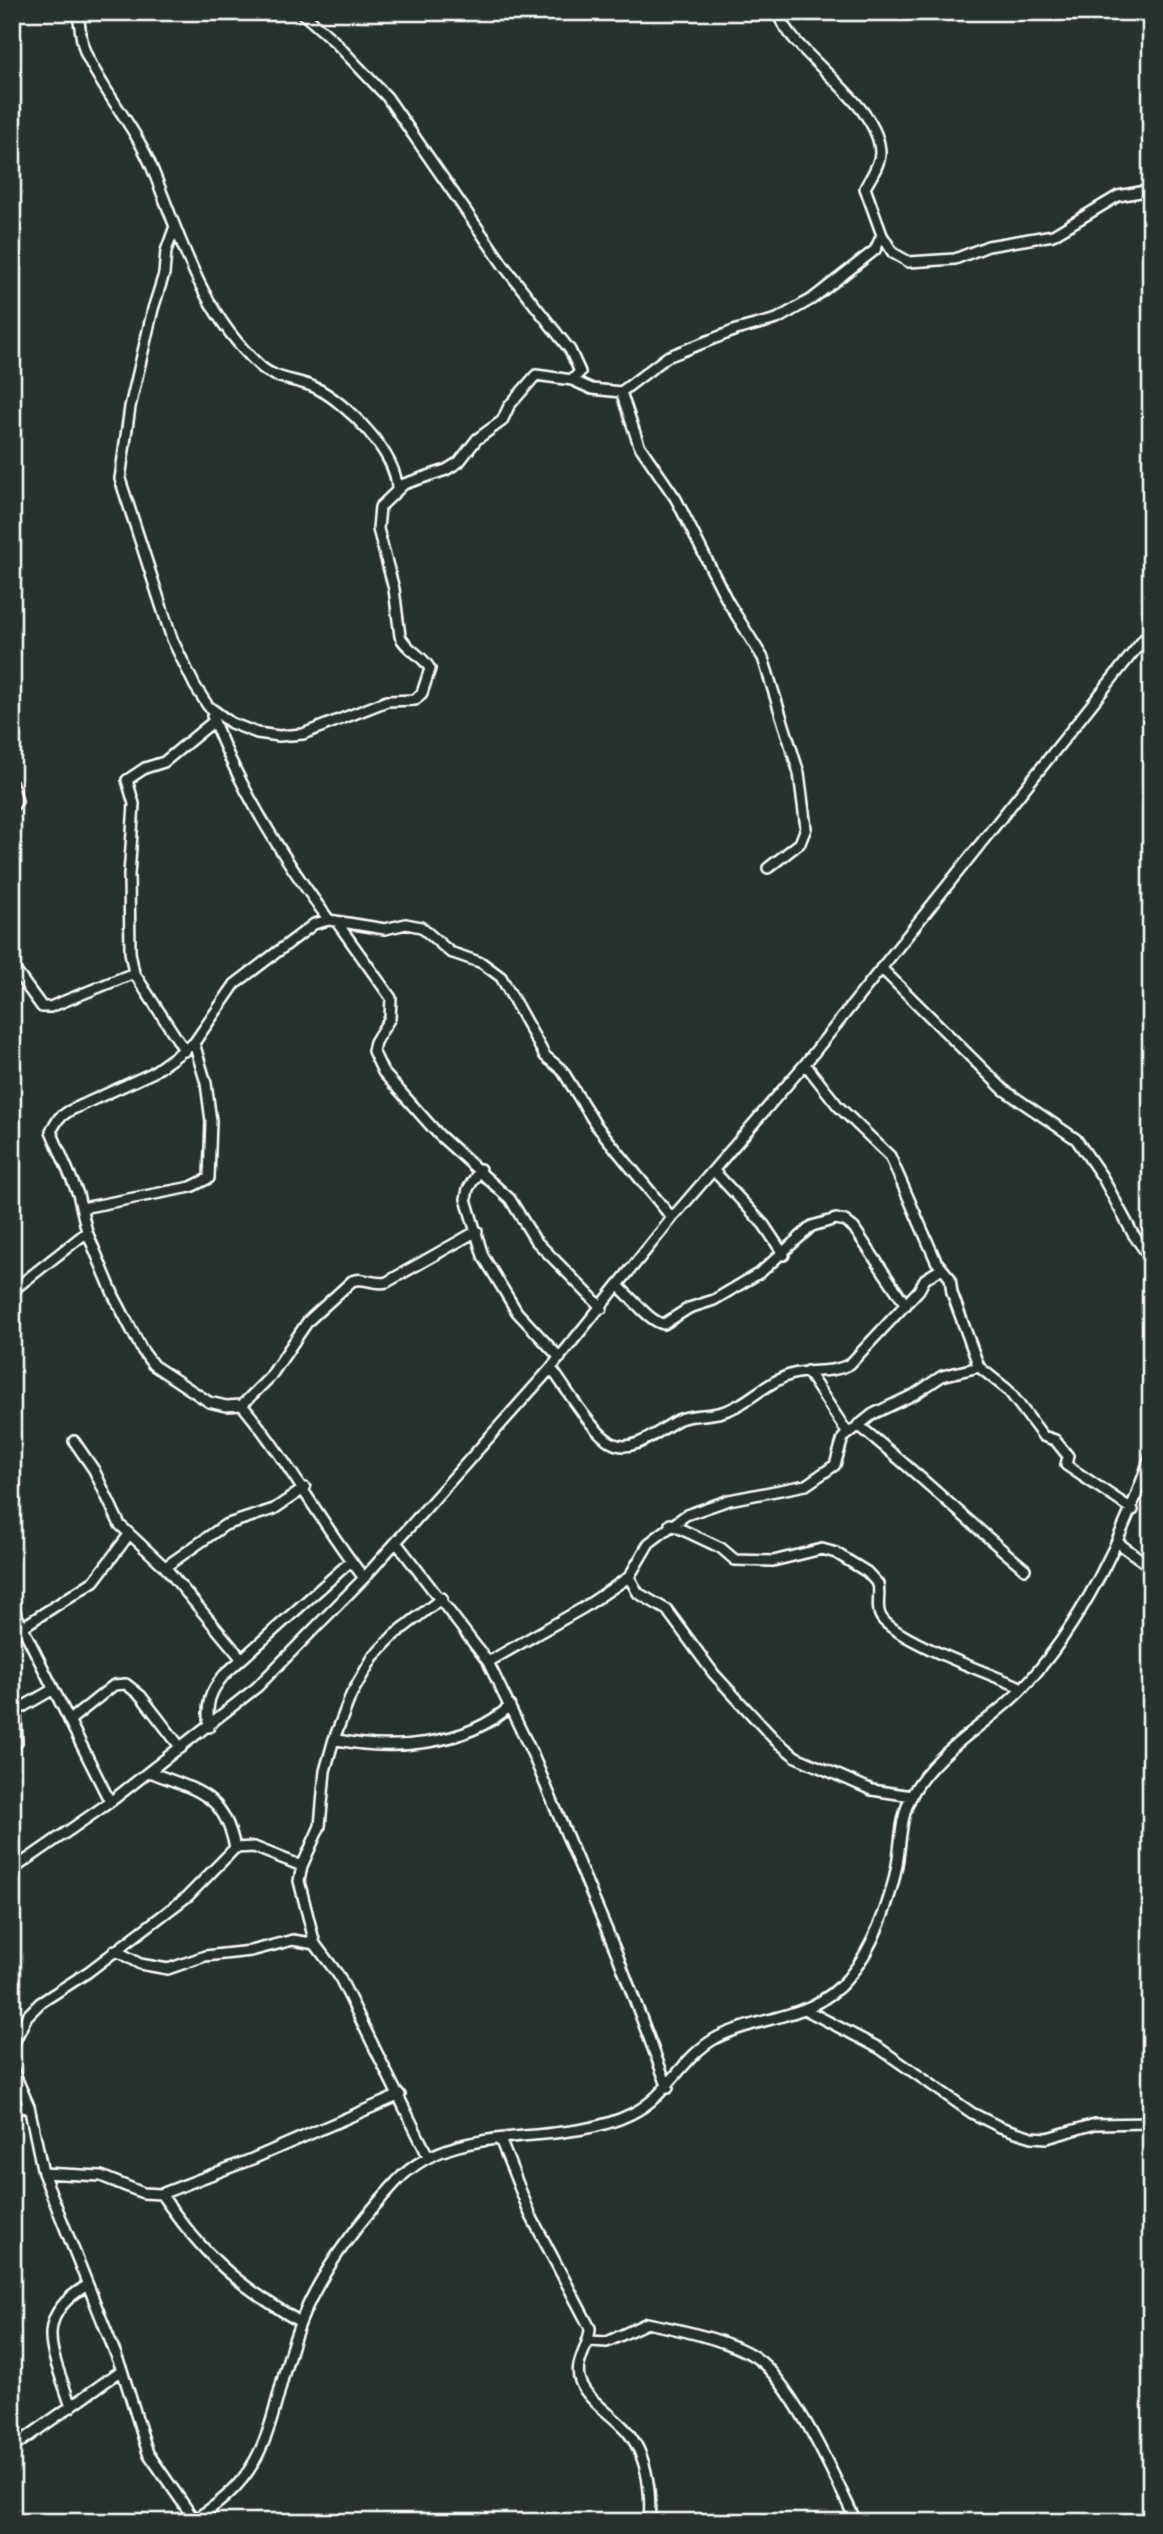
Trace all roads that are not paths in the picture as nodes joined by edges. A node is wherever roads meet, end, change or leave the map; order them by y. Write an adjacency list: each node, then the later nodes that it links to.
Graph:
1 (77, 12): 5 (street)
2 (301, 12): 7 (street)
3 (777, 12): 6 (street)
4 (1151, 190): 6 (street)
5 (174, 229): 9 (street); 11 (street)
6 (882, 235): 8 (street)
7 (572, 380): 8 (street); 9 (street)
8 (621, 392): 15 (street)
9 (397, 490): 11 (street)
10 (1151, 630): 18 (street)
11 (208, 706): 12 (street)
12 (214, 721): 16 (street); 19 (street)
13 (12, 784): 14 (street)
14 (12, 807)
15 (768, 869)
16 (332, 921): 20 (street); 23 (street); 26 (street)
17 (12, 966): 19 (street)
18 (881, 968): 22 (street); 30 (street)
19 (134, 973): 21 (street)
20 (194, 1043): 21 (street); 25 (street)
21 (185, 1051): 25 (street)
22 (805, 1063): 24 (street); 31 (street)
23 (480, 1169): 27 (street); 35 (street)
24 (714, 1171): 26 (street); 29 (street)
25 (82, 1208): 28 (street)
26 (672, 1218): 32 (street)
27 (477, 1231): 36 (street); 40 (street)
28 (87, 1232): 33 (street); 40 (street)
29 (784, 1255): 32 (street); 34 (street)
30 (1151, 1259)
31 (941, 1269): 34 (street); 37 (street)
32 (618, 1286): 35 (street)
33 (12, 1291)
34 (906, 1304): 39 (street)
35 (602, 1308): 36 (street)
36 (560, 1358): 38 (street)
37 (979, 1367): 41 (street); 46 (street)
38 (551, 1368): 39 (street); 49 (street)
39 (807, 1371): 42 (street)
40 (242, 1405): 45 (street)
41 (858, 1425): 42 (street); 54 (street)
42 (848, 1432): 47 (street)
43 (74, 1441): 48 (street)
44 (1151, 1454): 46 (street)
45 (304, 1489): 51 (street); 52 (street)
46 (1133, 1510): 50 (street)
47 (670, 1524): 55 (street); 62 (street)
48 (128, 1536): 52 (street); 59 (street)
49 (397, 1542): 56 (street); 57 (street)
50 (1117, 1542): 53 (street); 62 (street)
51 (351, 1561): 56 (street); 60 (street)
52 (165, 1567): 60 (street)
53 (1151, 1567)
54 (1025, 1569)
55 (629, 1577): 61 (street); 72 (street)
56 (364, 1578): 67 (street)
57 (442, 1598): 61 (street); 68 (street)
58 (12, 1606): 59 (street)
59 (21, 1628): 63 (street)
60 (241, 1658): 67 (street)
61 (488, 1662): 64 (street)
62 (1023, 1688): 72 (street)
63 (52, 1690): 65 (street); 66 (street)
64 (510, 1706): 68 (street); 82 (street)
65 (14, 1712): 70 (street)
66 (69, 1721): 69 (street); 73 (street)
67 (209, 1727): 69 (street)
68 (334, 1739): 75 (street)
69 (181, 1748): 71 (street)
70 (12, 1750)
71 (150, 1772): 73 (street); 74 (street)
72 (912, 1796): 79 (street)
73 (110, 1802): 76 (street)
74 (235, 1848): 75 (street); 78 (street)
75 (302, 1866): 77 (street)
76 (12, 1870)
77 (315, 1944): 78 (street); 83 (street)
78 (115, 1950): 80 (street)
79 (806, 2010): 82 (street); 86 (street)
80 (12, 2047)
81 (12, 2068): 84 (street)
82 (668, 2088): 87 (street)
83 (400, 2095): 88 (street); 90 (street)
84 (29, 2106): 85 (street); 89 (street)
85 (12, 2110)
86 (1151, 2123)
87 (500, 2138): 88 (street); 93 (street)
88 (428, 2155): 92 (street)
89 (43, 2173): 90 (street); 91 (street)
90 (161, 2194): 92 (street)
91 (86, 2286): 94 (street); 95 (street)
92 (300, 2322): 98 (street)
93 (590, 2341): 97 (street); 99 (street)
94 (122, 2370): 95 (street); 98 (street)
95 (71, 2407): 96 (street)
96 (12, 2448)
97 (854, 2517)
98 (193, 2521)
99 (649, 2522)

